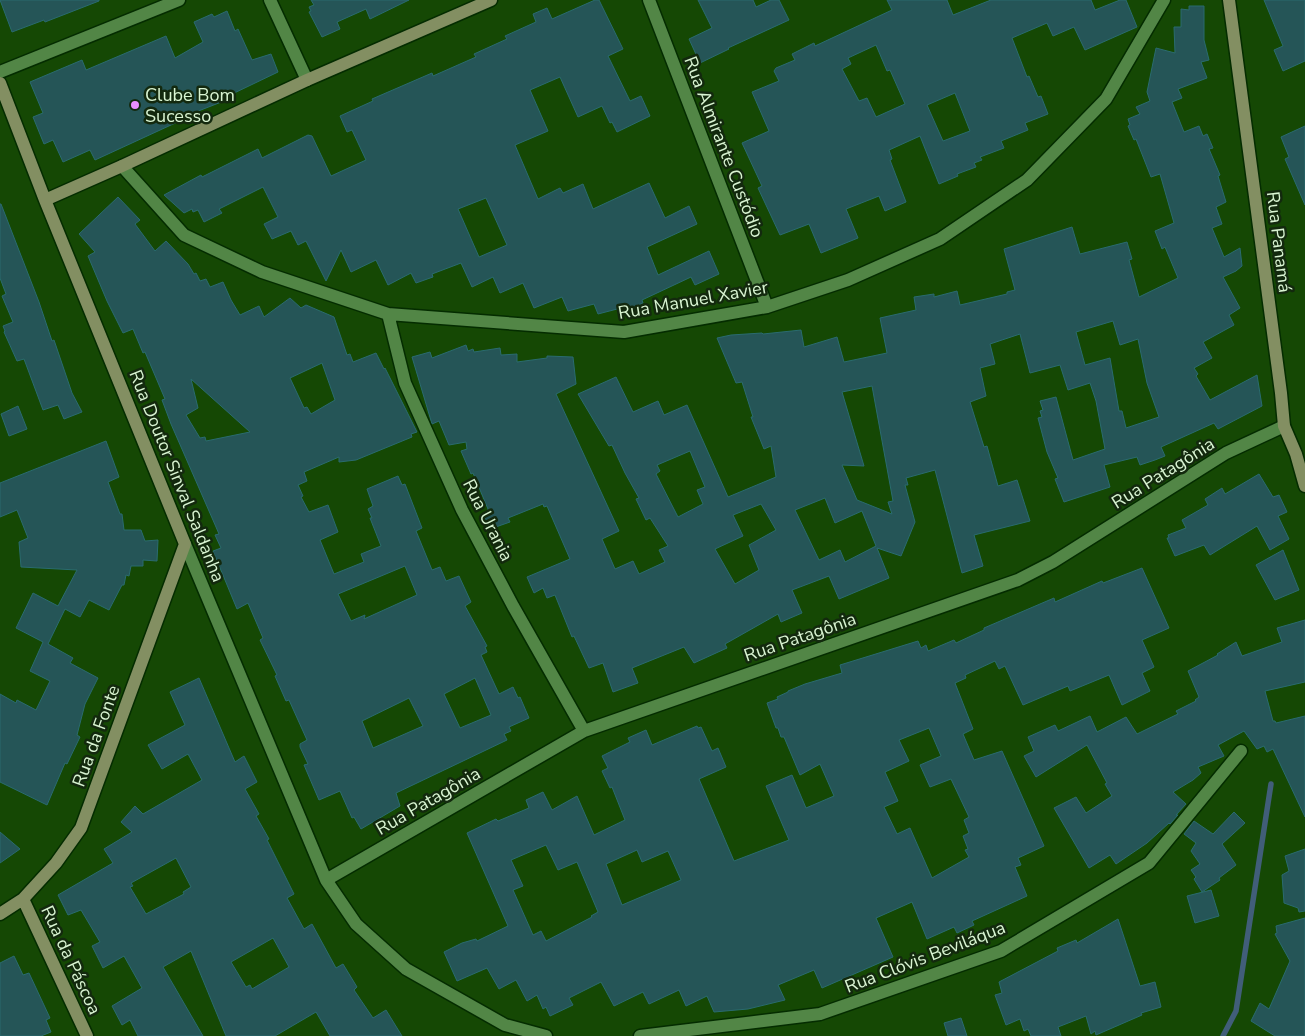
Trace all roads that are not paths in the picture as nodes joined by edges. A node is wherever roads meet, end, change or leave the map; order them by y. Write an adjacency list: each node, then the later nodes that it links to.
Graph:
1 (178, 0): 7 (street)
2 (270, 0): 8 (street)
3 (491, 0): 8 (street)
4 (649, 0): 12 (street, Rua Almirante Custódio)
5 (1164, 0): 12 (street, Rua Manuel Xavier)
6 (1230, 0): 14 (street, Rua Panamá)
7 (0, 72)
8 (307, 80): 10 (street)
9 (0, 83): 11 (street, Rua Doutor Sinval Saldanha)
10 (122, 166): 11 (street); 13 (street, Rua Manuel Xavier)
11 (45, 200): 17 (street, Rua Doutor Sinval Saldanha)
12 (767, 307): 13 (street, Rua Manuel Xavier)
13 (388, 314): 18 (street, Rua Urania)
14 (1284, 426): 15 (street, Rua Panamá); 18 (street, Rua Patagônia)
15 (1301, 454): 16 (street, Rua Panamá)
16 (1305, 486)
17 (185, 544): 20 (street, Rua Doutor Sinval Saldanha); 21 (street, Rua da Fonte)
18 (584, 731): 20 (street, Rua Patagônia)
19 (1241, 751): 23 (street, Rua Clóvis Beviláqua)
20 (326, 880): 25 (street)
21 (23, 899): 22 (street, Rua da Fonte); 24 (street, Rua da Páscoa)
22 (0, 914)
23 (666, 1035): 26 (street, Rua Clóvis Beviláqua)
24 (87, 1036)
25 (546, 1036)
26 (640, 1036)

